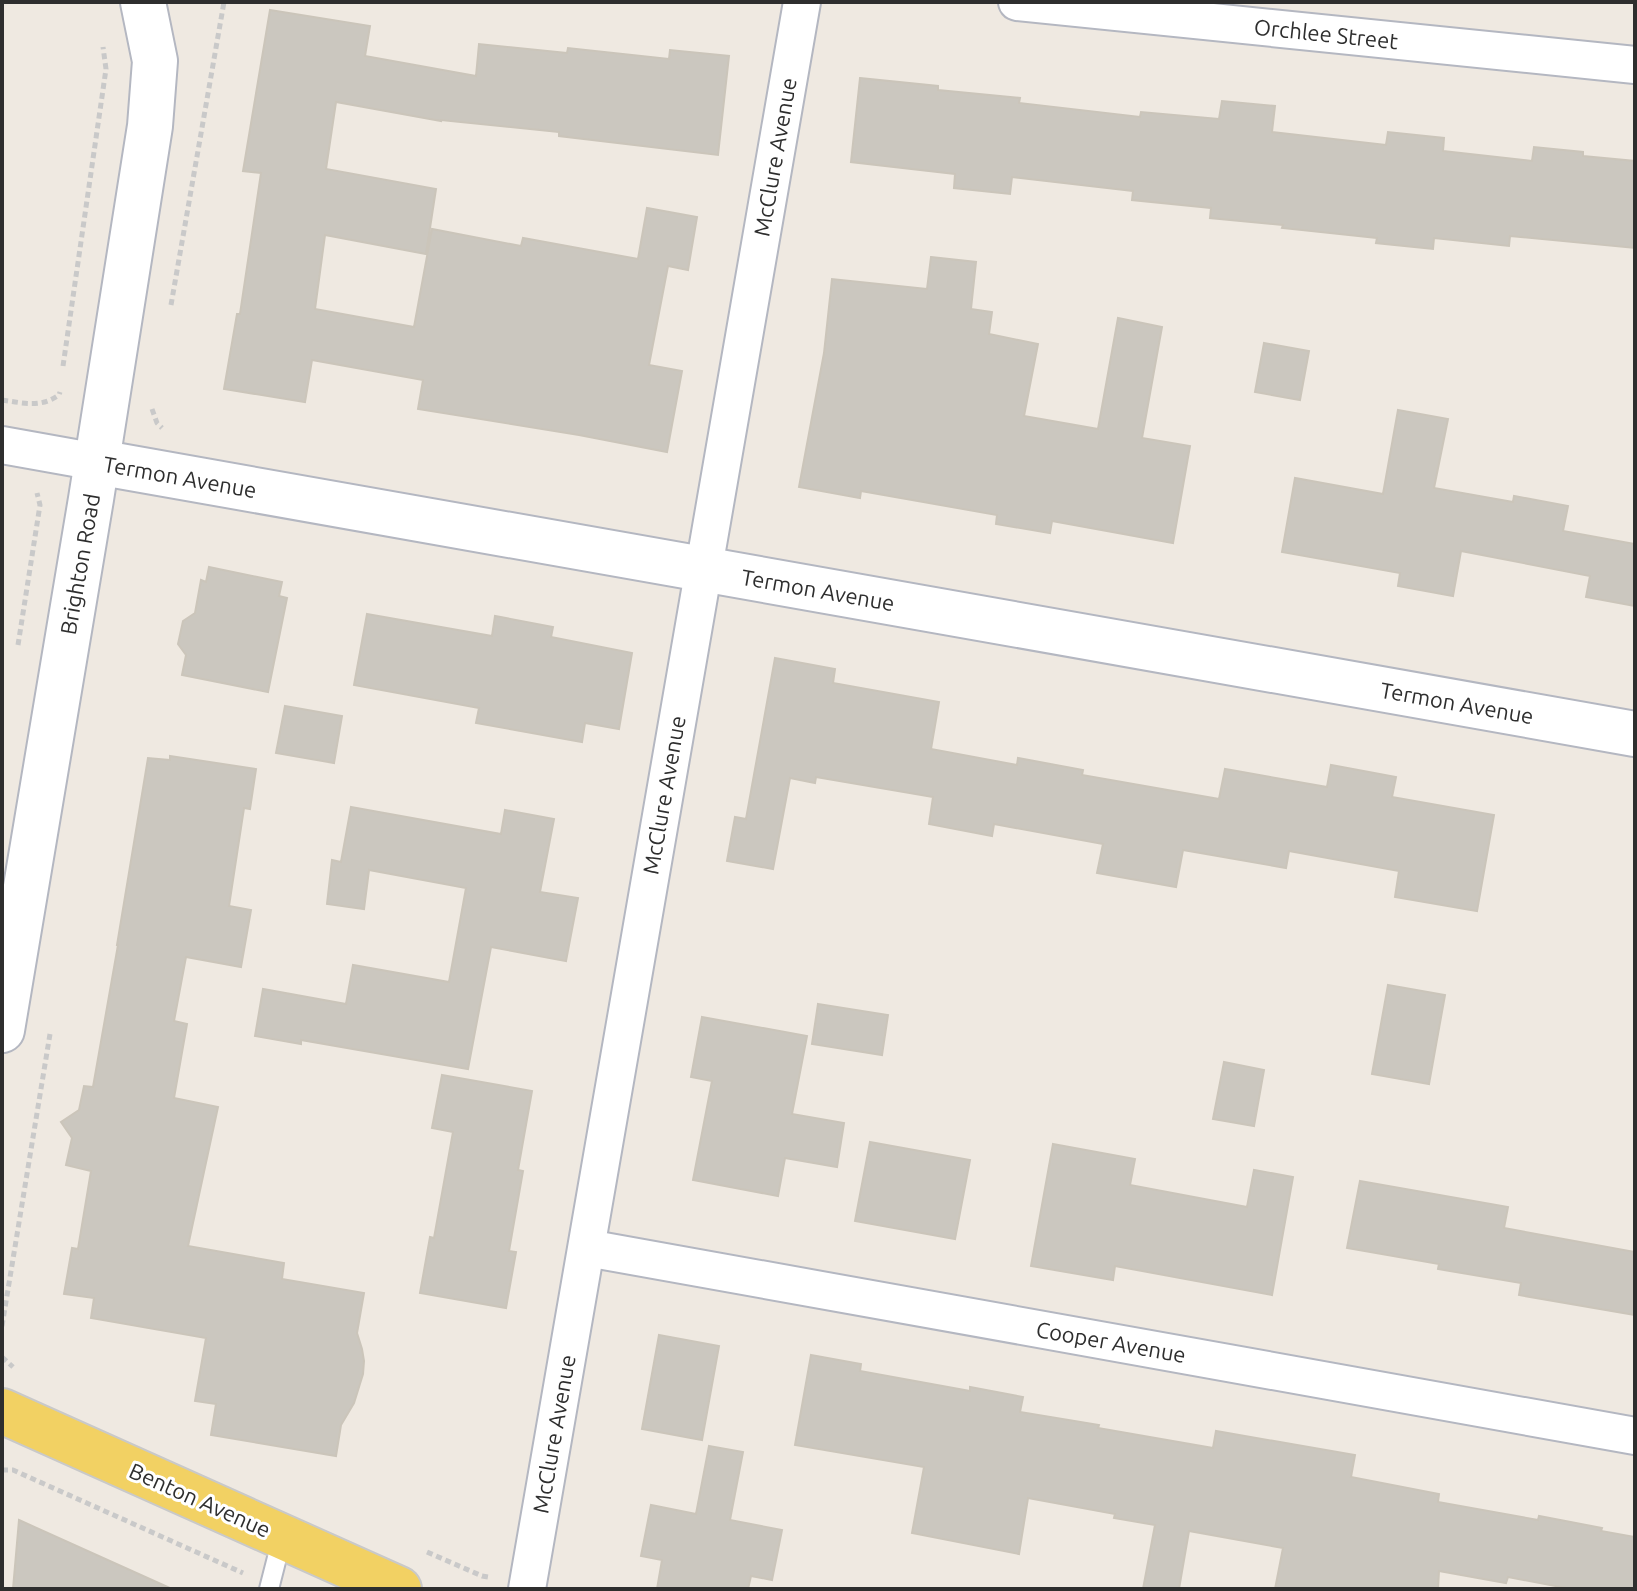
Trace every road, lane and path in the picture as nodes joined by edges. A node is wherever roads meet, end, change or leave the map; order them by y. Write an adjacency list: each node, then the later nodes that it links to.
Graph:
1 (143, 2): 12 (street, Brighton Road)
2 (224, 2): 7 (path)
3 (802, 2): 14 (street, McClure Avenue)
4 (1017, 2): 6 (street, Orchlee Street)
5 (102, 34): 9 (path)
6 (1635, 65)
7 (169, 316)
8 (155, 394): 10 (path)
9 (2, 400)
10 (168, 433)
11 (2, 445): 12 (street, Termon Avenue)
12 (97, 462): 14 (street, Termon Avenue); 17 (street, Brighton Road)
13 (30, 487): 15 (path)
14 (703, 569): 16 (street, Termon Avenue); 19 (street, McClure Avenue)
15 (16, 655)
16 (1635, 734)
17 (12, 907): 18 (street, Brighton Road)
18 (2, 1030)
19 (587, 1248): 21 (street, Cooper Avenue); 26 (street, McClure Avenue)
20 (2, 1411): 23 (main road, Benton Avenue)
21 (1635, 1436)
22 (2, 1470): 24 (path)
23 (282, 1537): 24 (lane); 25 (main road, Benton Avenue)
24 (269, 1587)
25 (399, 1589)
26 (527, 1589)

